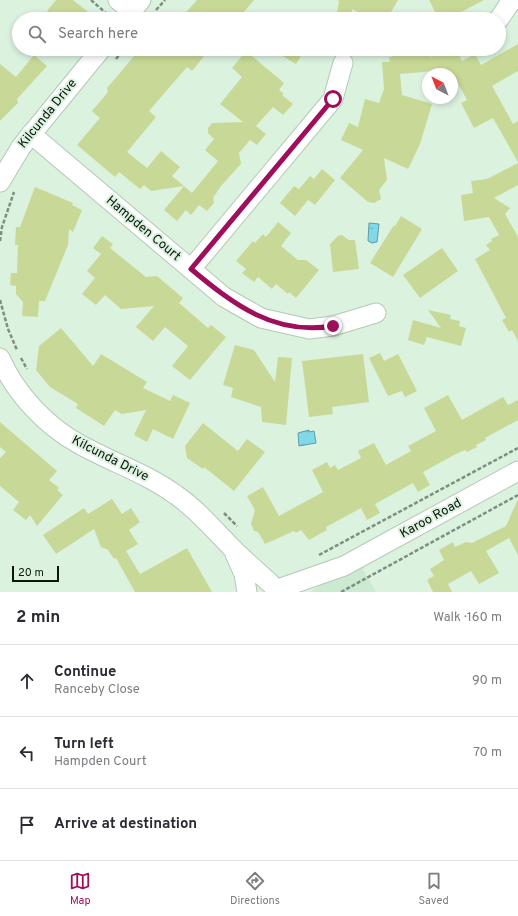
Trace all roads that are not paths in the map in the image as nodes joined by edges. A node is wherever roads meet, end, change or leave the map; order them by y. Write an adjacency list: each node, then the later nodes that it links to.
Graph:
1 (512, 0): 2 (street)
2 (504, 12)
3 (95, 56): 5 (street, Kilcunda Drive)
4 (343, 63): 7 (street)
5 (31, 134): 6 (street, Kilcunda Drive); 7 (street, Hampden Court)
6 (8, 186)
7 (191, 269): 8 (street, Hampden Court)
8 (376, 313)
9 (0, 358): 11 (street, Kilcunda Drive)
10 (518, 471): 12 (street, Karoo Road)
11 (232, 548): 13 (street, Kilcunda Drive); 14 (street, Kilcunda Drive)
12 (344, 566): 13 (street, Karoo Road); 16 (street, Karoo Road)
13 (279, 588): 15 (street, Karoo Road)
14 (247, 592)
15 (251, 592)
16 (311, 592)

